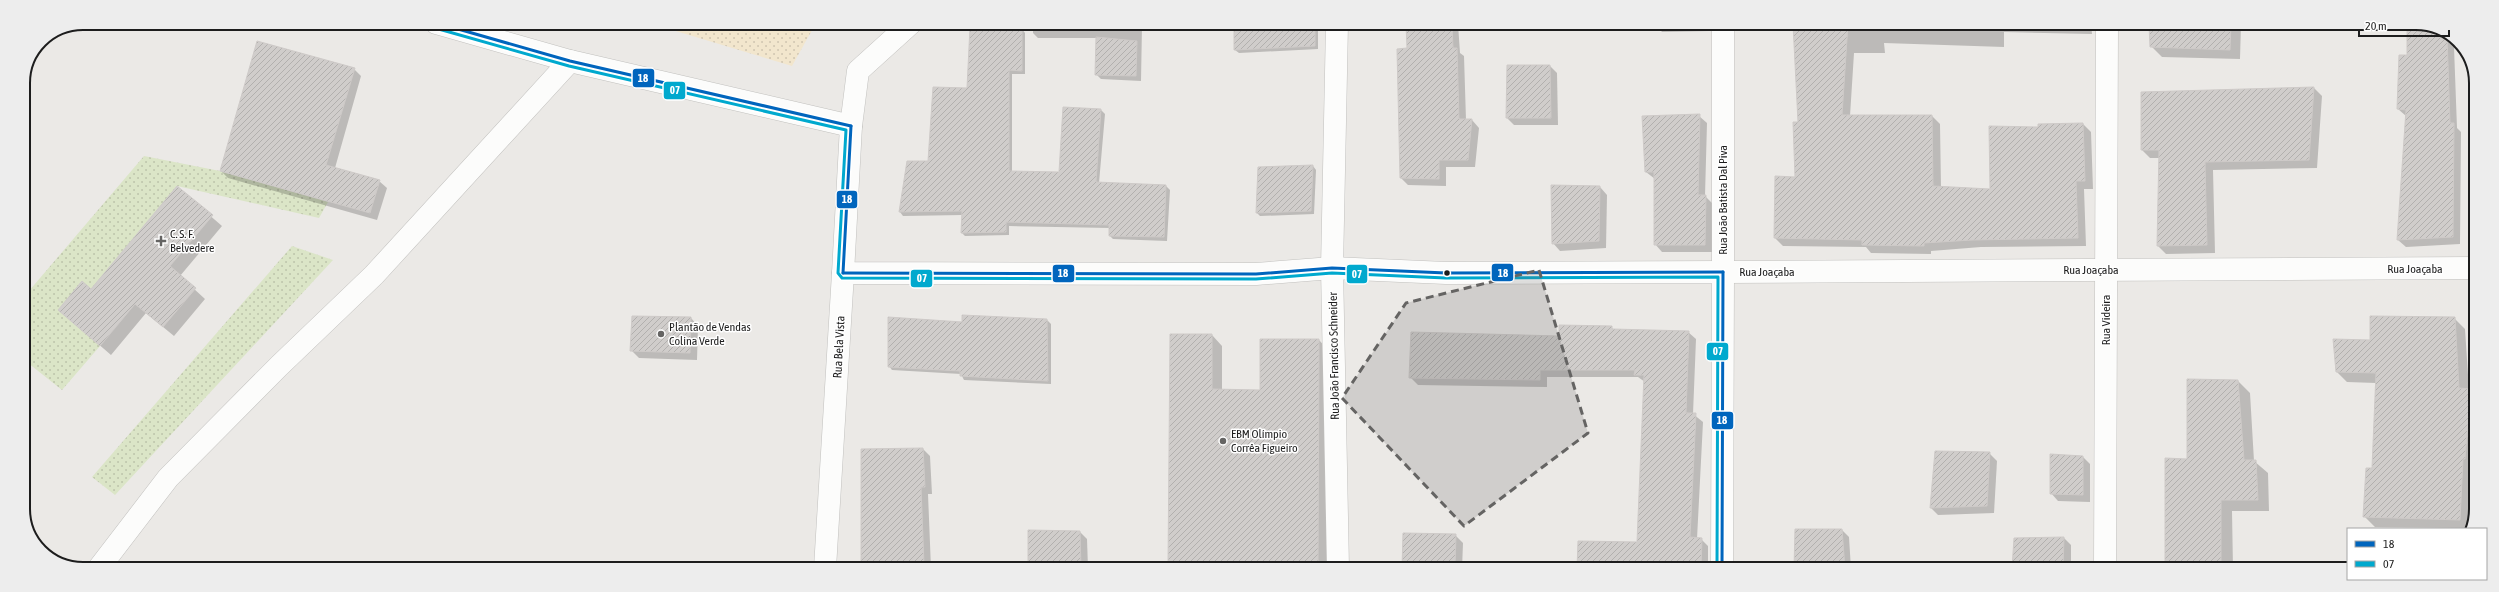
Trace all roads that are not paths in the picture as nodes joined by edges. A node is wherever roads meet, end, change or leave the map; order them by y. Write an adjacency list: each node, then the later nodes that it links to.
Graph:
1 (461, 30): 6 (street)
2 (903, 30): 7 (street, Rua Bela Vista)
3 (1337, 30): 8 (street, Rua João Francisco Schneider)
4 (1723, 30): 11 (street, Rua João Batista Dal Piva)
5 (2107, 30): 10 (street, Rua Videira)
6 (570, 60): 7 (street); 13 (street)
7 (851, 126): 12 (street, Rua Bela Vista)
8 (1332, 268): 11 (street, Rua Joaçaba); 12 (street, Rua Joaçaba); 15 (street, Rua João Francisco Schneider)
9 (2469, 268): 10 (street, Rua Joaçaba)
10 (2106, 270): 11 (street, Rua Joaçaba); 17 (street, Rua Videira)
11 (1723, 272): 16 (street, Rua João Batista Dal Piva)
12 (843, 273): 14 (street, Rua Bela Vista)
13 (104, 562)
14 (825, 562)
15 (1338, 562)
16 (1722, 562)
17 (2105, 562)

